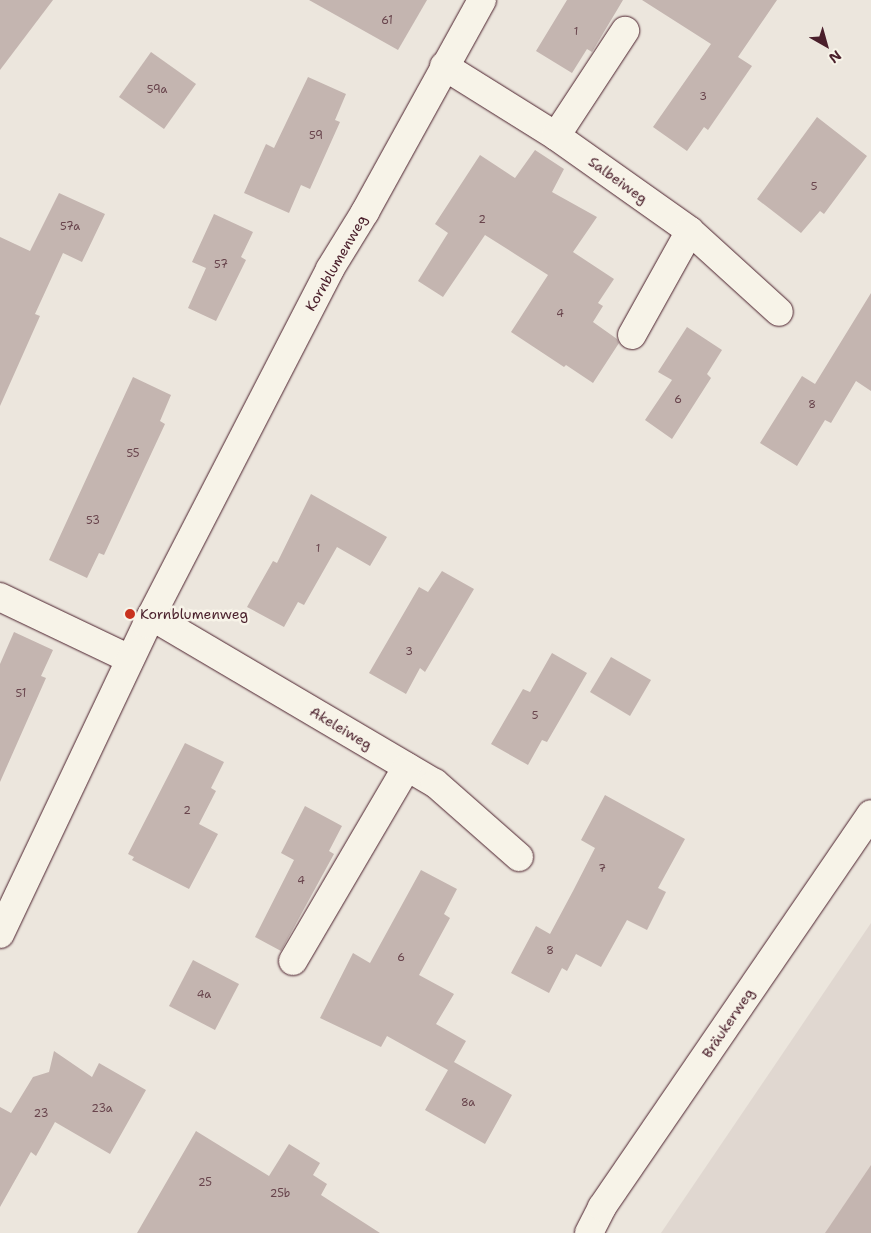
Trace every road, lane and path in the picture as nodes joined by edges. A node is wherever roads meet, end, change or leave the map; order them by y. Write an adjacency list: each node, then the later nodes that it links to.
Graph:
1 (482, 0): 3 (street, Kornblumenweg)
2 (625, 31): 4 (street)
3 (444, 66): 4 (street, Salbeiweg); 9 (street, Kornblumenweg)
4 (556, 136): 5 (street, Salbeiweg)
5 (690, 232): 6 (street, Salbeiweg); 7 (street)
6 (779, 312)
7 (632, 335)
8 (0, 597): 10 (street)
9 (151, 616): 10 (street, Kornblumenweg); 11 (street, Akeleiweg)
10 (130, 659): 14 (street, Kornblumenweg)
11 (407, 767): 13 (street, Akeleiweg); 15 (street)
12 (871, 814): 16 (street, Bräukerweg)
13 (519, 857)
14 (0, 934)
15 (292, 961)
16 (589, 1233)

